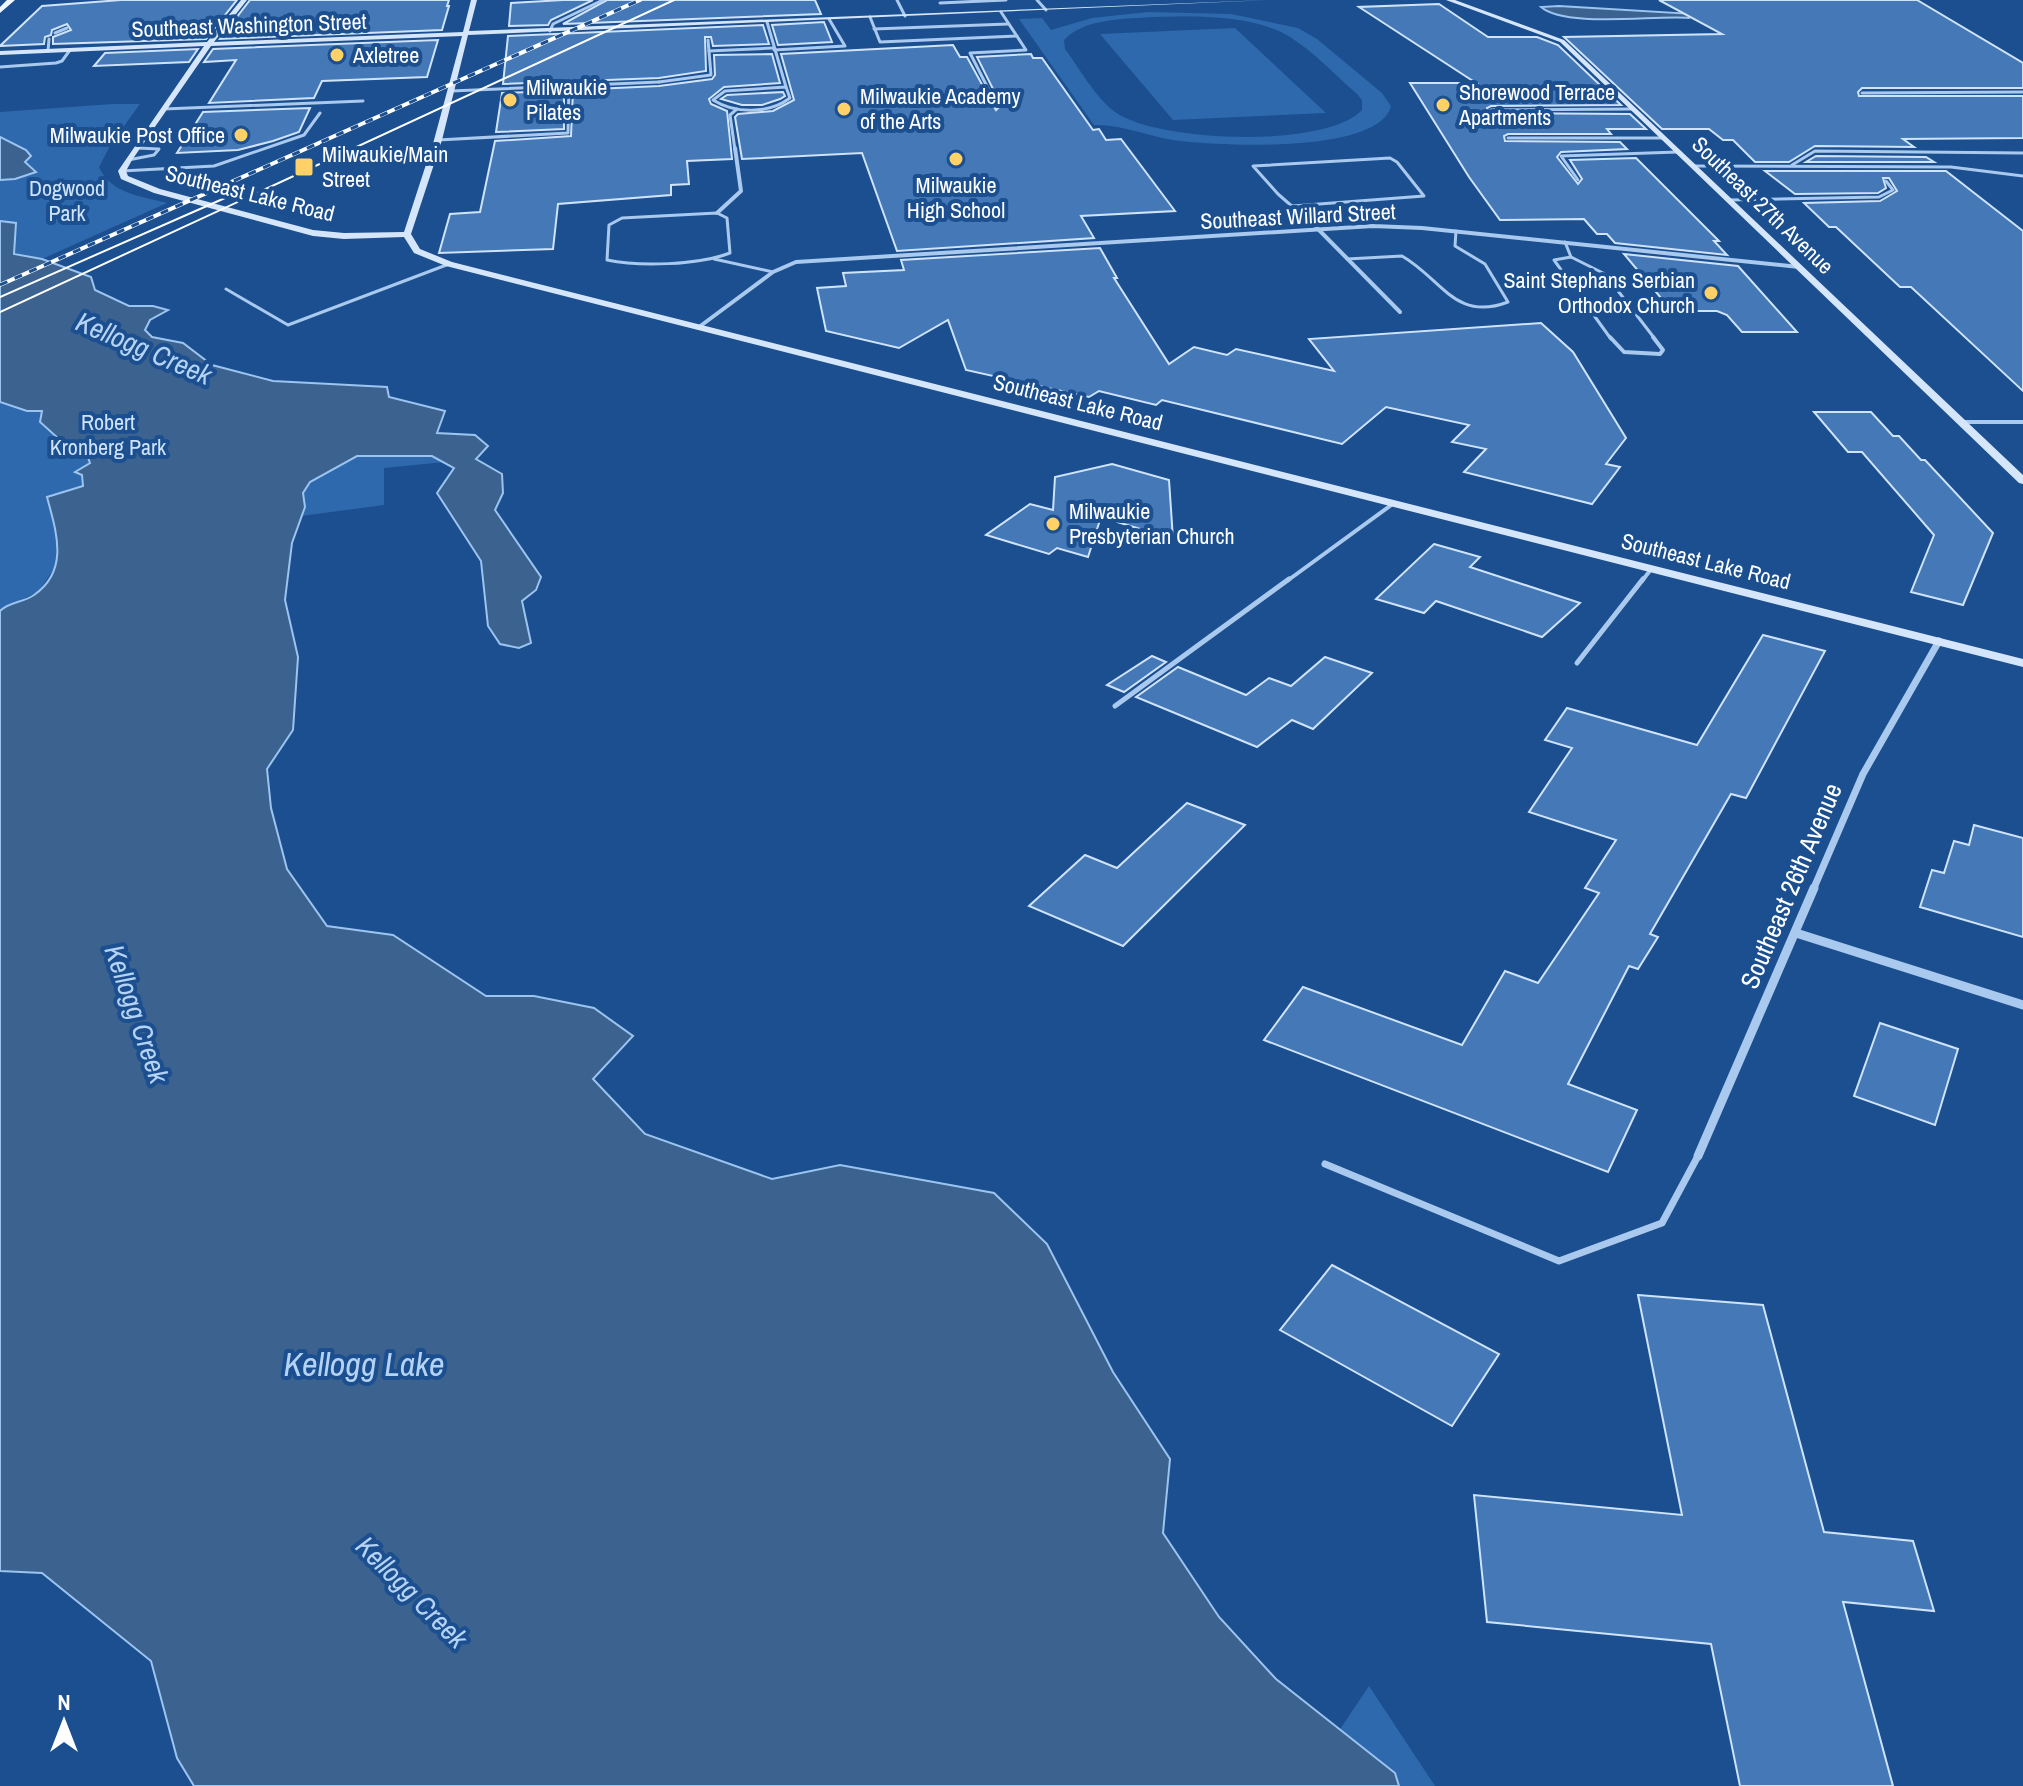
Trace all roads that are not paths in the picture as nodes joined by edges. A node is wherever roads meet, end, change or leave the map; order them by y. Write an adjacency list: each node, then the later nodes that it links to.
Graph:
1 (11, 0): 13 (main road)
2 (244, 0): 29 (street)
3 (474, 0): 25 (street)
4 (603, 0): 23 (lane)
5 (897, 0): 16 (lane)
6 (1006, 0): 10 (lane)
7 (1037, 0): 12 (lane)
8 (1266, 0): 11 (street, Southeast Washington Street)
9 (1449, 0): 46 (street, Southeast 27th Avenue)
10 (940, 2): 15 (lane)
11 (1183, 2): 12 (street, Southeast Washington Street)
12 (1046, 10): 14 (street, Southeast Washington Street)
13 (0, 11)
14 (1001, 12): 15 (street, Southeast Washington Street); 20 (lane)
15 (947, 14): 16 (street, Southeast Washington Street)
16 (905, 16): 17 (street, Southeast Washington Street)
17 (870, 17): 18 (street, Southeast Washington Street); 22 (lane)
18 (829, 19): 19 (street, Southeast Washington Street); 30 (lane)
19 (767, 22): 23 (street, Southeast Washington Street); 30 (street)
20 (1008, 24): 22 (lane); 26 (lane)
21 (67, 28): 24 (lane)
22 (874, 29): 26 (lane)
23 (550, 31): 25 (street, Southeast Washington Street)
24 (55, 33)
25 (466, 34): 29 (street, Southeast Washington Street); 39 (street)
26 (1017, 36): 43 (lane)
27 (49, 39): 32 (lane)
28 (708, 40): 33 (lane)
29 (209, 45): 31 (street, Southeast Washington Street); 44 (street)
30 (774, 49): 33 (lane); 38 (street)
31 (70, 50): 32 (street, Southeast Washington Street); 35 (lane)
32 (48, 51): 34 (street, Southeast Washington Street)
33 (709, 51): 36 (lane)
34 (0, 53)
35 (0, 67)
36 (659, 82): 37 (street)
37 (569, 86): 39 (street); 51 (lane)
38 (786, 87): 45 (lane); 45 (lane)
39 (451, 91): 51 (street)
40 (2023, 92): 41 (street)
41 (1862, 93)
42 (363, 101): 44 (street)
43 (997, 106)
44 (164, 109): 52 (street)
45 (737, 109): 64 (street)
46 (1633, 109): 47 (lane); 50 (street, Southeast 27th Avenue)
47 (1491, 110)
48 (320, 113): 58 (lane)
49 (1508, 138): 50 (lane)
50 (1664, 138): 53 (street, Southeast 27th Avenue)
51 (438, 140): 67 (street)
52 (137, 148): 55 (street); 55 (lane)
53 (1678, 152): 57 (street, Southeast 27th Avenue); 60 (lane)
54 (2023, 153): 56 (lane)
55 (128, 160): 58 (street)
56 (1792, 165): 57 (lane); 59 (lane)
57 (1692, 166): 62 (street, Southeast 27th Avenue)
58 (122, 171): 67 (street, Southeast Lake Road)
59 (2023, 176)
60 (1578, 180)
61 (1886, 181): 62 (lane)
62 (1729, 200): 73 (street, Southeast 27th Avenue)
63 (1293, 206): 63 (lane); 65 (lane)
64 (717, 213): 70 (lane); 70 (lane)
65 (1318, 229): 66 (street, Southeast Willard Street); 71 (street); 74 (street, Southeast Willard Street)
66 (1456, 231): 68 (street, Southeast Willard Street); 71 (lane)
67 (407, 234): 72 (street, Southeast Lake Road)
68 (1565, 242): 69 (lane); 73 (street, Southeast Willard Street)
69 (1571, 257): 69 (lane)
70 (714, 259): 74 (lane)
71 (1347, 259): 76 (street)
72 (449, 264): 75 (lane); 77 (street, Southeast Lake Road)
73 (1799, 267): 78 (street, Southeast 27th Avenue)
74 (773, 272): 77 (street, Southeast Willard Street)
75 (226, 289)
76 (1400, 312)
77 (699, 327): 81 (street, Southeast Lake Road)
78 (1961, 422): 79 (lane); 80 (street, Southeast 27th Avenue)
79 (2023, 422)
80 (2023, 481)
81 (1394, 503): 82 (street, Southeast Lake Road); 86 (lane)
82 (1652, 568): 83 (street, Southeast Lake Road); 84 (lane)
83 (1939, 641): 85 (street, Southeast Lake Road); 87 (street, Southeast 26th Avenue)
84 (1577, 663)
85 (2023, 663)
86 (1115, 706)
87 (1796, 933): 88 (street); 89 (street, Southeast 26th Avenue)
88 (2023, 1005)
89 (1698, 1156): 90 (lane)
90 (1325, 1164)

